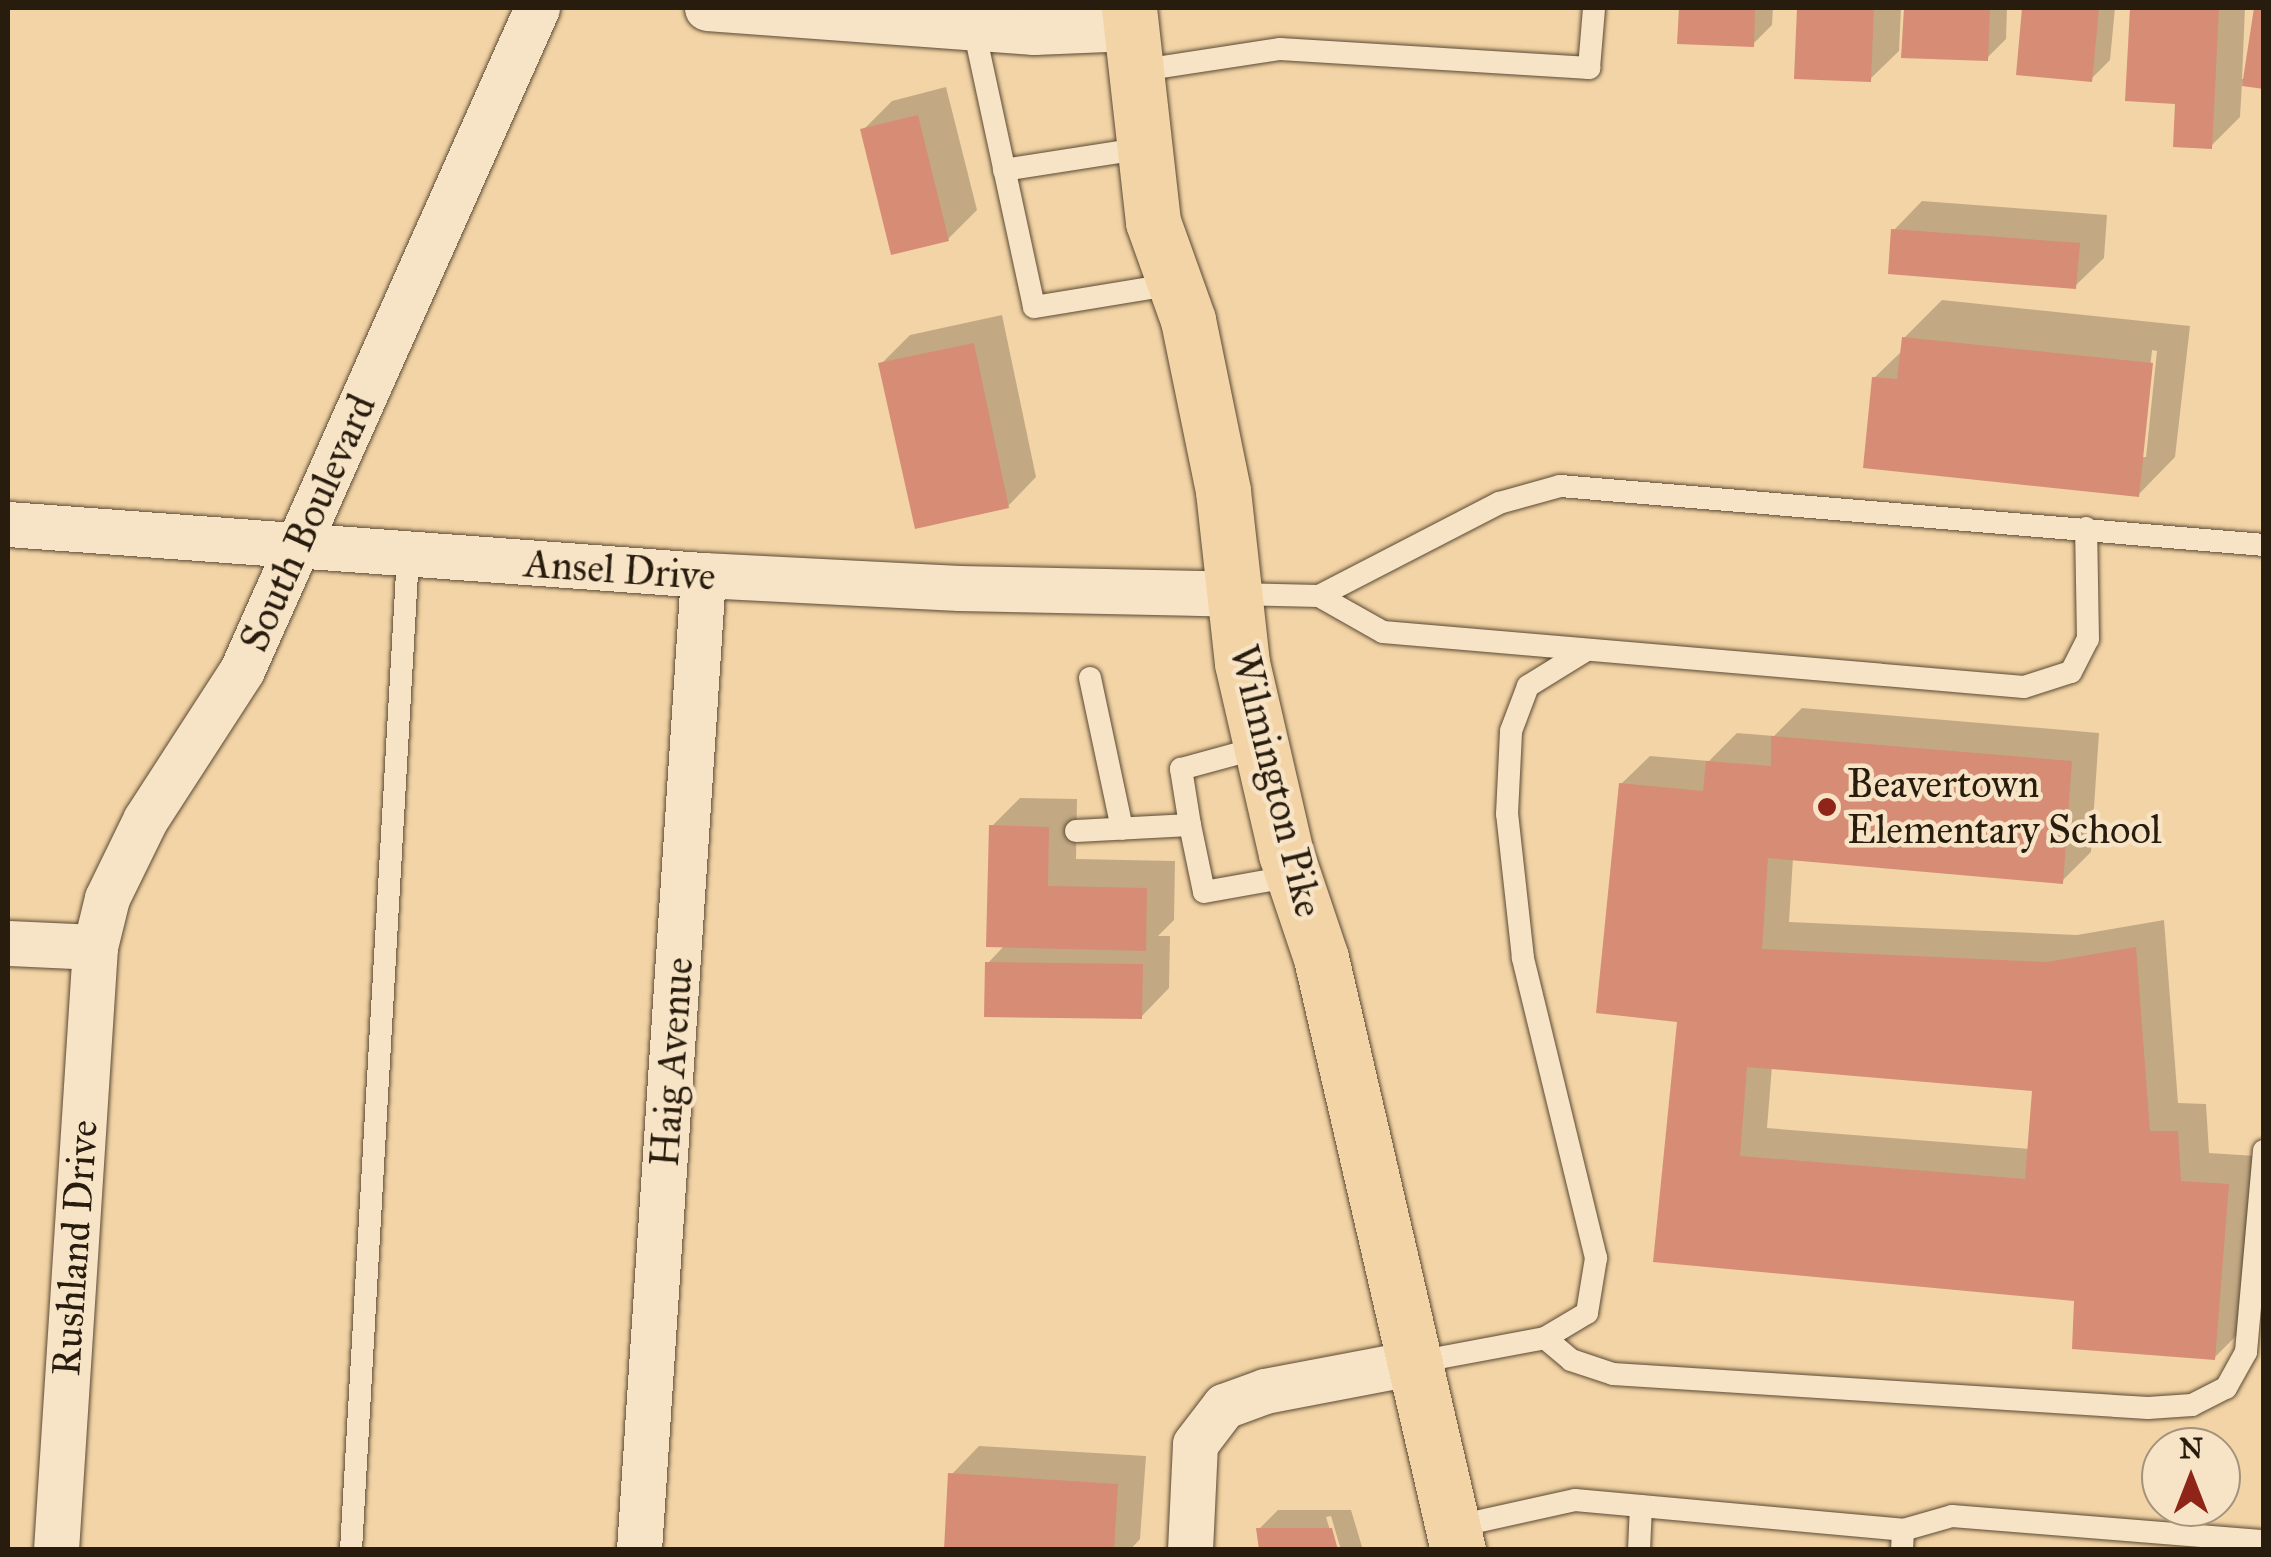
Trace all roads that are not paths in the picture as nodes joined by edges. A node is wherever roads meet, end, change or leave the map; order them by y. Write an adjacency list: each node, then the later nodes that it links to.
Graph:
1 (537, 8): 12 (street, South Boulevard)
2 (707, 8): 4 (street)
3 (1594, 8): 5 (lane)
4 (974, 29): 5 (street); 7 (lane)
5 (1132, 36): 6 (main road, Wilmington Pike)
6 (1147, 148): 7 (lane); 8 (main road, Wilmington Pike)
7 (1004, 170): 8 (lane)
8 (1175, 284): 15 (main road, Wilmington Pike)
9 (8, 524): 12 (street, Ansel Drive)
10 (2086, 528): 11 (lane); 16 (lane); 17 (lane)
11 (2264, 545)
12 (298, 547): 13 (street, Ansel Drive); 25 (street, South Boulevard)
13 (408, 556): 14 (street, Ansel Drive); 34 (lane)
14 (704, 576): 15 (street, Ansel Drive); 35 (street, Haig Avenue)
15 (1234, 594): 16 (lane); 19 (main road, Wilmington Pike)
16 (1319, 596): 17 (lane)
17 (1585, 652): 27 (lane)
18 (1090, 678): 21 (lane)
19 (1262, 747): 20 (lane); 23 (main road, Wilmington Pike)
20 (1190, 824): 21 (lane); 23 (lane)
21 (1122, 829): 22 (lane)
22 (1076, 831)
23 (1294, 876): 28 (main road, Wilmington Pike)
24 (8, 943): 25 (street)
25 (95, 948): 33 (street, Rushland Drive)
26 (2264, 1151): 27 (lane)
27 (1545, 1338): 28 (lane)
28 (1417, 1362): 30 (main road, Wilmington Pike); 36 (street)
29 (1641, 1506): 30 (lane); 31 (lane); 37 (lane)
30 (1456, 1538)
31 (1903, 1540): 32 (lane)
32 (2264, 1541)
33 (56, 1550)
34 (351, 1550)
35 (640, 1550)
36 (1190, 1550)
37 (1640, 1550)

